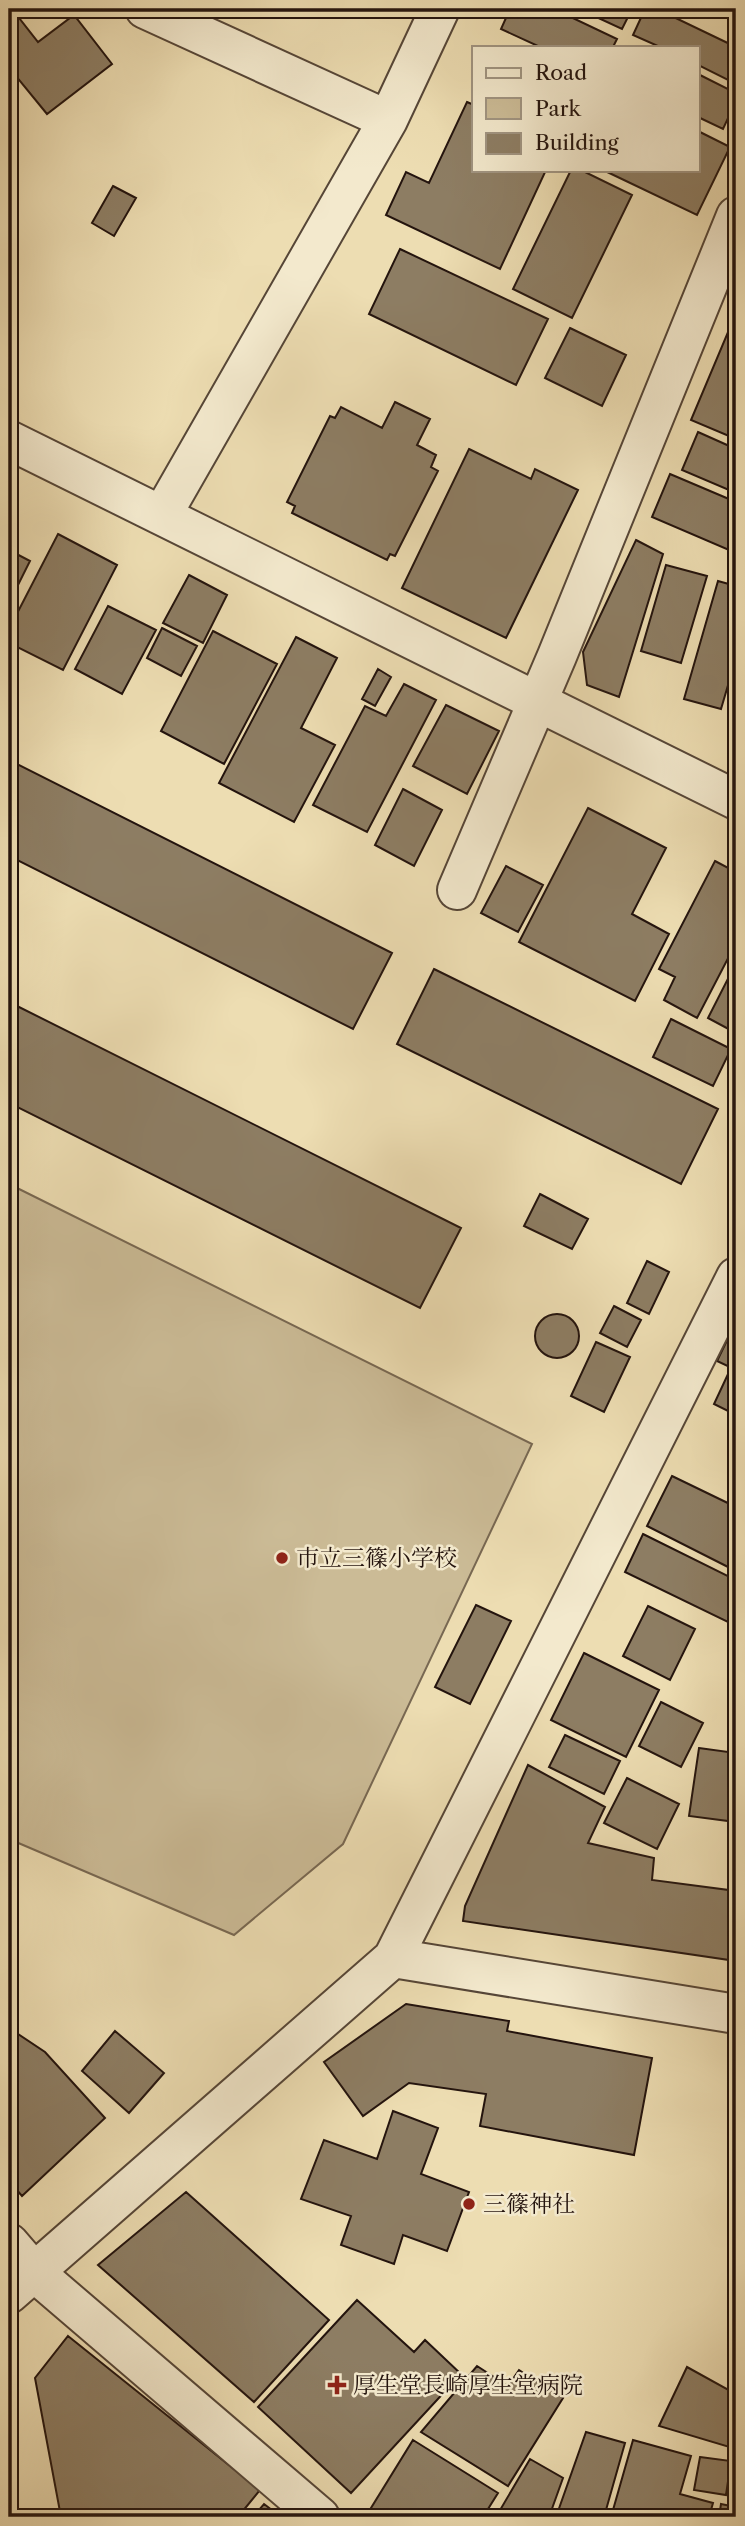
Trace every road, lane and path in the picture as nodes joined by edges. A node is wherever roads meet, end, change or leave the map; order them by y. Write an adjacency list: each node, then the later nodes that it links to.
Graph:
1 (145, 9): 3 (street)
2 (440, 9): 3 (street)
3 (388, 120): 7 (street)
4 (736, 216): 5 (street)
5 (721, 293): 8 (street)
6 (9, 440): 7 (street)
7 (162, 515): 8 (street)
8 (538, 702): 9 (street); 10 (street)
9 (736, 800)
10 (457, 890)
11 (736, 1277): 12 (street)
12 (393, 1958): 13 (street); 15 (street)
13 (736, 2014)
14 (9, 2243): 15 (street)
15 (21, 2283): 16 (street)
16 (320, 2517)

